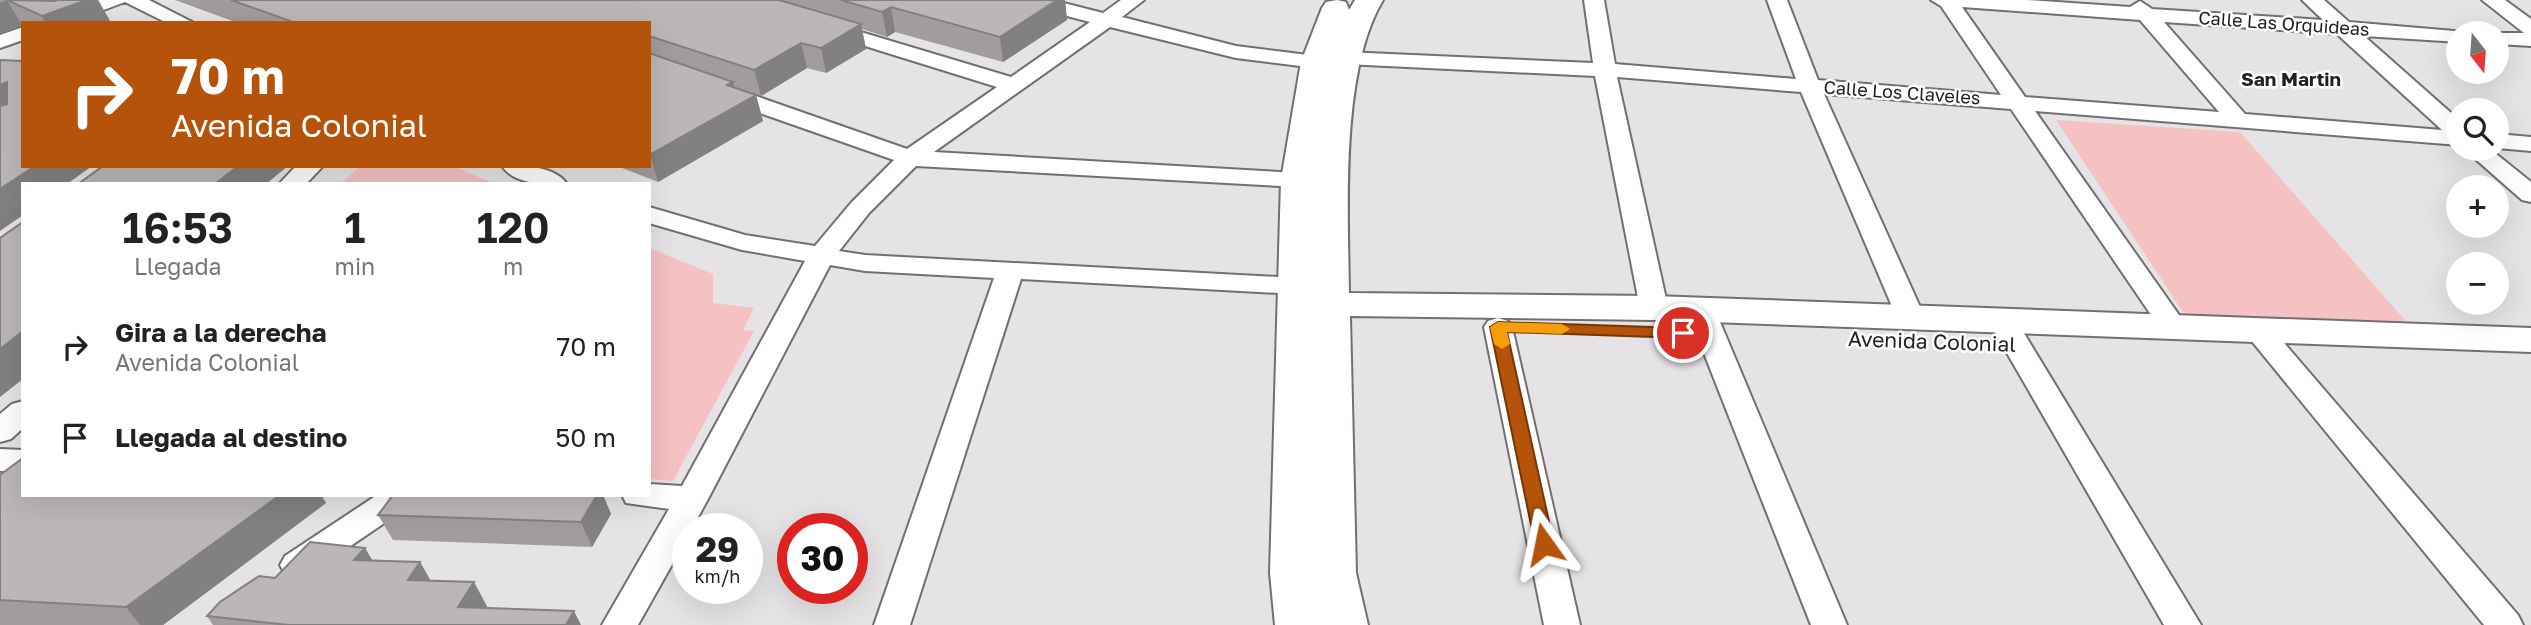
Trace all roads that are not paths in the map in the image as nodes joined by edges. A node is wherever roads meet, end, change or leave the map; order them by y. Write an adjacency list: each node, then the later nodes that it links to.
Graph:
1 (116, 0): 14 (street)
2 (133, 0): 15 (street)
3 (1028, 0): 16 (street, Calle Los Claveles)
4 (1134, 0): 16 (street)
5 (1341, 0): 25 (main road)
6 (1369, 0): 25 (main road)
7 (1594, 0): 26 (street)
8 (1777, 0): 29 (street)
9 (1941, 0): 10 (street, Calle Las Orquideas)
10 (1947, 0): 13 (street, Calle Las Orquideas); 30 (street)
11 (2312, 0): 18 (street)
12 (2492, 0): 19 (street)
13 (2140, 7): 18 (street, Calle Las Orquideas); 31 (street)
14 (55, 21)
15 (180, 21)
16 (1104, 21): 25 (street, Calle Los Claveles); 28 (street)
17 (813, 24): 28 (street)
18 (2343, 29): 21 (street, Calle Las Orquideas); 32 (street)
19 (2531, 29)
20 (21, 34): 24 (street)
21 (2446, 35)
22 (2510, 39): 23 (street)
23 (2531, 40)
24 (0, 42)
25 (1331, 60): 26 (street, Calle Los Claveles); 40 (main road); 49 (main road)
26 (1605, 70): 29 (street, Calle Los Claveles); 48 (street)
27 (701, 84): 36 (street)
28 (1012, 84): 36 (street)
29 (1810, 87): 30 (street, Calle Los Claveles); 50 (street)
30 (2019, 101): 31 (street, Calle Los Claveles); 52 (street)
31 (2238, 120): 33 (street, Calle Los Claveles)
32 (2446, 124)
33 (2446, 135)
34 (2509, 142): 35 (street)
35 (2531, 144)
36 (910, 158): 40 (street); 45 (street)
37 (2490, 161): 43 (street)
38 (310, 168): 41 (street)
39 (519, 168): 42 (street)
40 (1298, 180): 47 (main road)
41 (293, 182)
42 (550, 182)
43 (2531, 195)
44 (651, 216): 45 (street)
45 (821, 256): 46 (street); 63 (street)
46 (1010, 272): 47 (street); 66 (street)
47 (1296, 286): 67 (main road)
48 (1654, 309): 49 (main road); 51 (main road)
49 (1332, 313): 53 (main road, Avenida Colonial); 68 (main road)
50 (1911, 318): 51 (main road); 54 (main road)
51 (1705, 322): 53 (main road, Avenida Colonial); 54 (main road, Avenida Colonial); 70 (street)
52 (2172, 325): 54 (main road); 55 (main road)
53 (1498, 327): 69 (street)
54 (2010, 333): 55 (main road, Avenida Colonial); 71 (street)
55 (2266, 341): 56 (main road, Avenida Colonial); 72 (street)
56 (2528, 348)
57 (21, 413): 58 (street)
58 (0, 431)
59 (0, 460): 60 (street)
60 (21, 461)
61 (651, 496): 63 (street)
62 (399, 497): 64 (street)
63 (692, 499): 65 (street)
64 (272, 582)
65 (620, 625)
66 (892, 625)
67 (1300, 625)
68 (1343, 625)
69 (1562, 625)
70 (1829, 625)
71 (2183, 625)
72 (2505, 625)

